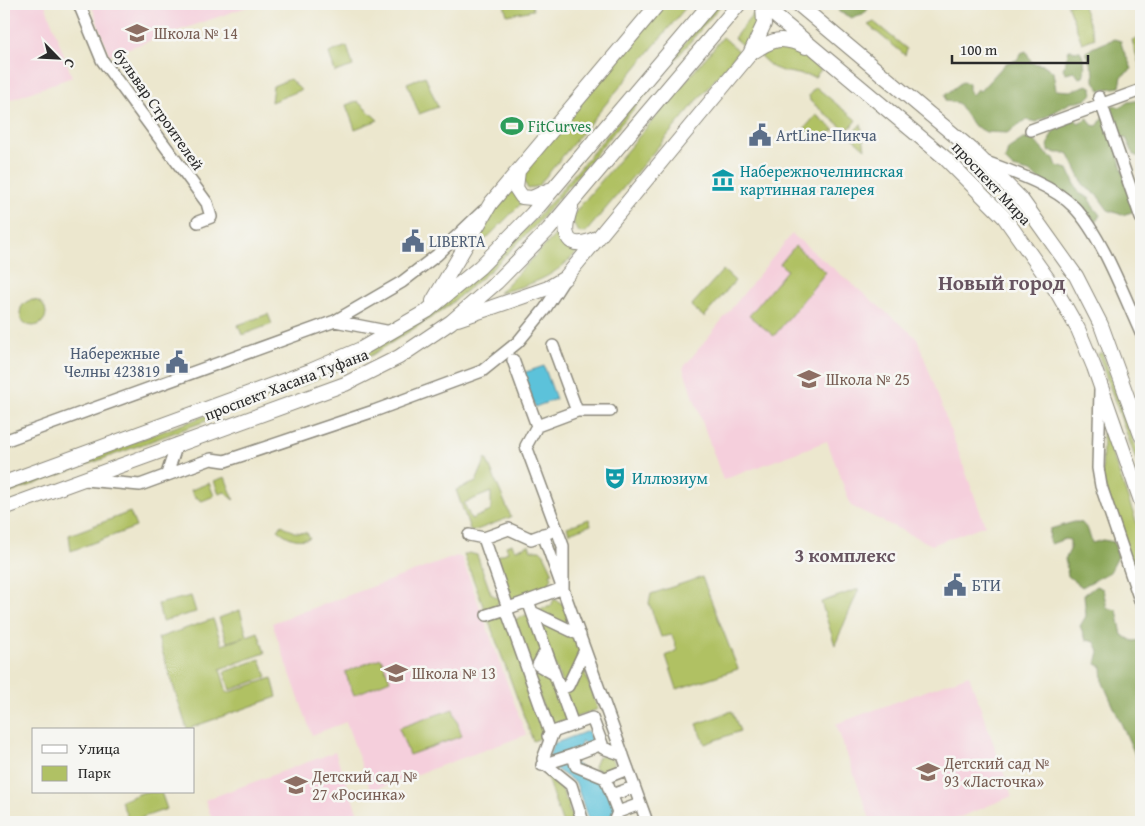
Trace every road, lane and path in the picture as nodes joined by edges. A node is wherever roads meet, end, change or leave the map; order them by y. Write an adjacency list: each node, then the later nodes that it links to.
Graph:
1 (79, 4): 18 (street, бульвар Строителей)
2 (658, 4): 13 (main road)
3 (710, 4): 14 (main road, проспект Хасана Туфана)
4 (739, 4): 15 (main road, проспект Хасана Туфана)
5 (798, 4): 12 (main road, проспект Мира)
6 (762, 5): 7 (main road); 8 (main road, проспект Мира)
7 (750, 54): 8 (main road); 19 (main road)
8 (822, 55): 28 (main road, проспект Мира)
9 (1141, 90): 10 (street)
10 (1100, 101): 11 (street); 17 (street)
11 (1031, 130)
12 (986, 162): 25 (street); 32 (main road, проспект Мира)
13 (518, 171): 14 (main road); 16 (main road)
14 (556, 186): 21 (main road, проспект Хасана Туфана)
15 (573, 200): 19 (main road); 23 (main road, проспект Хасана Туфана)
16 (492, 203): 21 (main road); 22 (street)
17 (1141, 218)
18 (198, 222)
19 (599, 237): 20 (main road)
20 (565, 278): 23 (main road); 35 (street)
21 (428, 311): 24 (main road, проспект Хасана Туфана)
22 (335, 321): 24 (street); 33 (street)
23 (451, 322): 34 (main road, проспект Хасана Туфана)
24 (391, 332): 37 (main road, проспект Хасана Туфана)
25 (1141, 333)
26 (553, 346): 29 (street)
27 (513, 360): 31 (street)
28 (1100, 387): 38 (main road, проспект Мира); 47 (street)
29 (577, 411): 30 (street); 31 (street)
30 (610, 411)
31 (537, 426): 40 (street)
32 (1141, 435)
33 (4, 442)
34 (177, 444): 35 (street); 36 (main road, проспект Хасана Туфана)
35 (167, 474): 36 (street)
36 (80, 479): 39 (main road, проспект Хасана Туфана)
37 (4, 483)
38 (1141, 501)
39 (4, 508)
40 (557, 529): 41 (street); 44 (street)
41 (543, 534): 43 (street); 45 (street)
42 (469, 535): 43 (street)
43 (484, 538): 49 (street)
44 (567, 545): 45 (street); 46 (street)
45 (550, 551): 46 (street)
46 (563, 588): 48 (street); 51 (street)
47 (1141, 603)
48 (530, 607): 49 (street); 51 (street); 53 (street)
49 (507, 608): 50 (street); 53 (street)
50 (487, 616)
51 (580, 635): 52 (street)
52 (585, 650): 54 (street); 55 (street)
53 (540, 661): 54 (street); 58 (street)
54 (560, 689): 57 (street)
55 (606, 710): 56 (street); 61 (street)
56 (592, 718): 57 (street); 59 (street)
57 (573, 725): 58 (street)
58 (551, 737): 62 (street)
59 (602, 744): 60 (street); 61 (street)
60 (573, 755): 62 (street); 64 (street)
61 (623, 755): 63 (street)
62 (543, 762): 69 (street)
63 (628, 769): 64 (street); 65 (street)
64 (605, 778): 66 (street)
65 (634, 787): 66 (street); 67 (street)
66 (612, 795): 68 (street)
67 (640, 804): 68 (street); 70 (street)
68 (616, 817)
69 (583, 822)
70 (647, 822)

